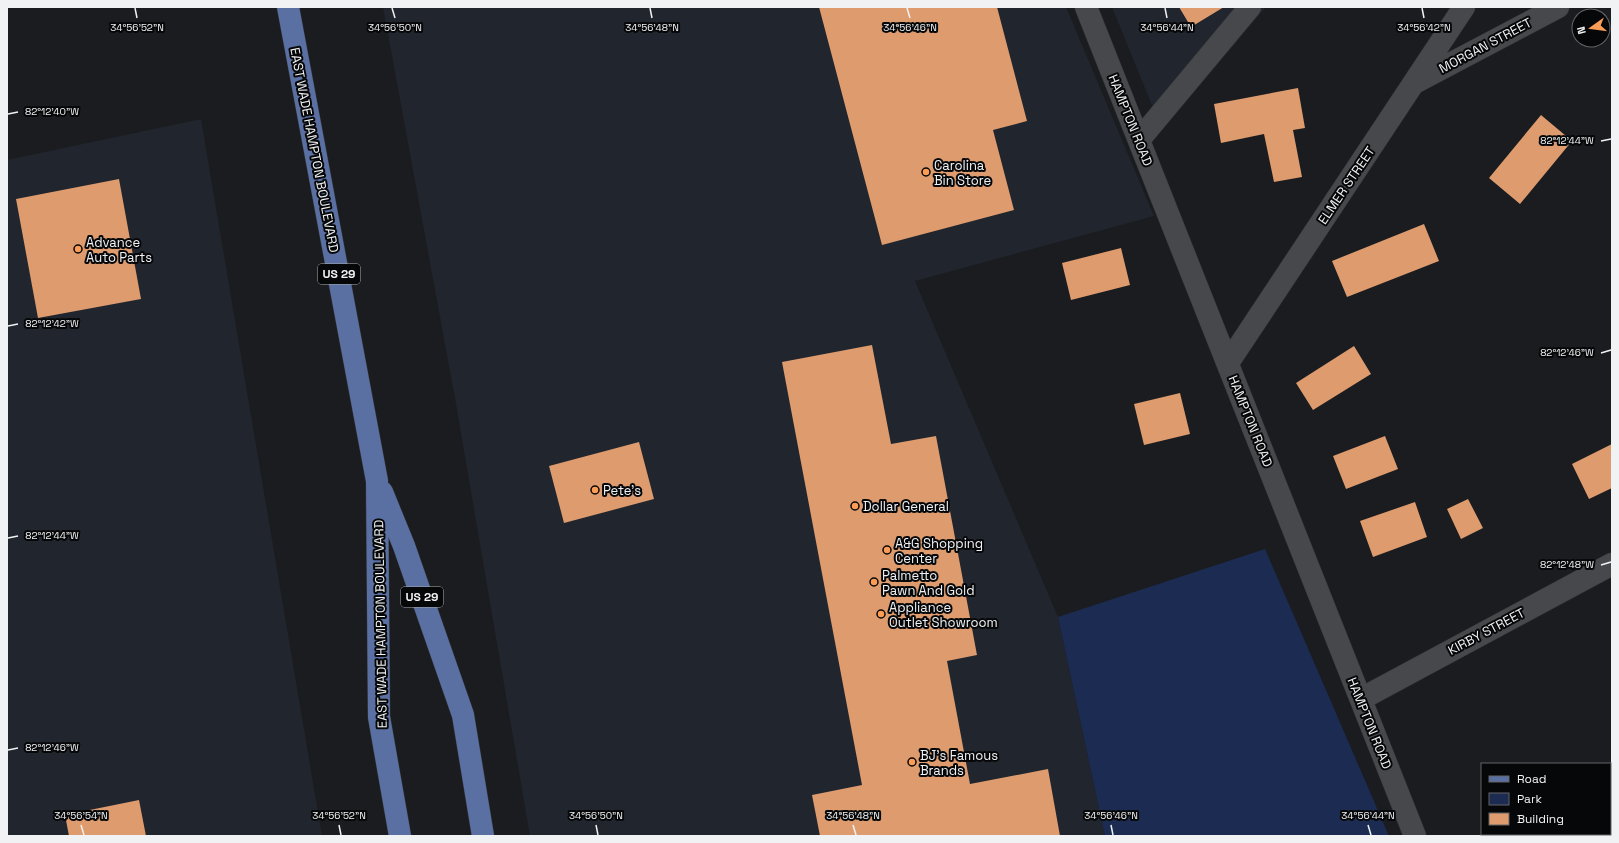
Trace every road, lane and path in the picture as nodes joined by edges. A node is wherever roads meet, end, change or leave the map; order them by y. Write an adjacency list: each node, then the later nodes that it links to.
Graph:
1 (288, 7): 9 (main road, EAST WADE HAMPTON BOULEVARD / US 29)
2 (1086, 7): 7 (street, HAMPTON ROAD)
3 (1250, 7): 7 (street)
4 (1464, 7): 6 (street, ELMER STREET)
5 (1558, 7): 6 (street, MORGAN STREET)
6 (1413, 83): 8 (street, ELMER STREET)
7 (1139, 140): 8 (street, HAMPTON ROAD)
8 (1228, 363): 11 (street, HAMPTON ROAD)
9 (378, 482): 12 (main road, EAST WADE HAMPTON BOULEVARD / US 29); 13 (main road, EAST WADE HAMPTON BOULEVARD / US 29)
10 (1612, 564): 11 (street, KIRBY STREET)
11 (1361, 699): 14 (street, HAMPTON ROAD)
12 (400, 836)
13 (483, 836)
14 (1415, 836)

